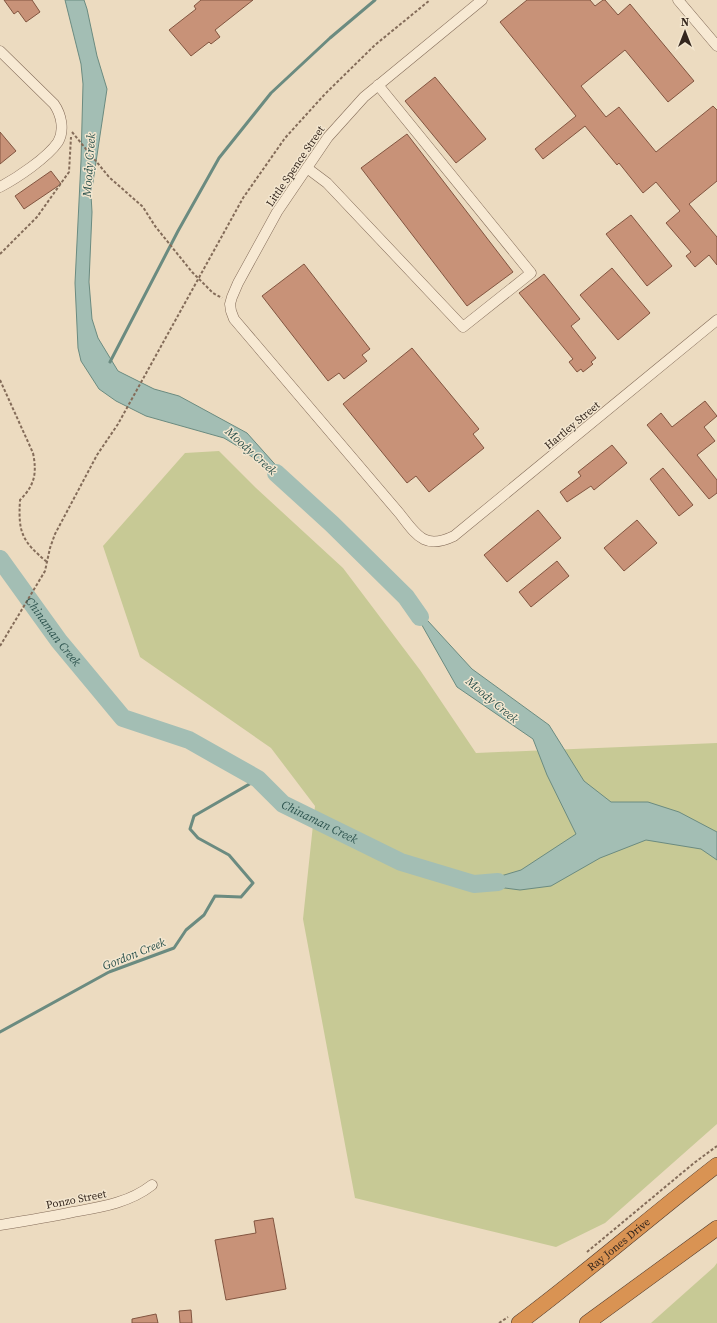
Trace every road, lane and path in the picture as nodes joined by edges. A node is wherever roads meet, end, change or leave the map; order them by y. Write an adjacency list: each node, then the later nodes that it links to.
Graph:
1 (430, 0): 10 (path)
2 (482, 0): 6 (street, Little Spence Street)
3 (678, 0): 4 (street)
4 (717, 46)
5 (0, 51): 8 (street)
6 (378, 85): 7 (street, Little Spence Street); 7 (street)
7 (307, 168): 11 (street, Little Spence Street)
8 (0, 188)
9 (0, 254): 10 (path)
10 (199, 279): 11 (path); 14 (path)
11 (230, 302): 12 (street, Hartley Street)
12 (717, 320)
13 (0, 380): 14 (path)
14 (47, 562): 15 (path)
15 (0, 646)
16 (717, 1146): 21 (path)
17 (717, 1165): 22 (highway, Ray Jones Drive)
18 (152, 1185): 19 (street, Ponzo Street)
19 (0, 1225)
20 (717, 1228): 24 (highway)
21 (585, 1254)
22 (515, 1319): 23 (path)
23 (499, 1323)
24 (587, 1323)

